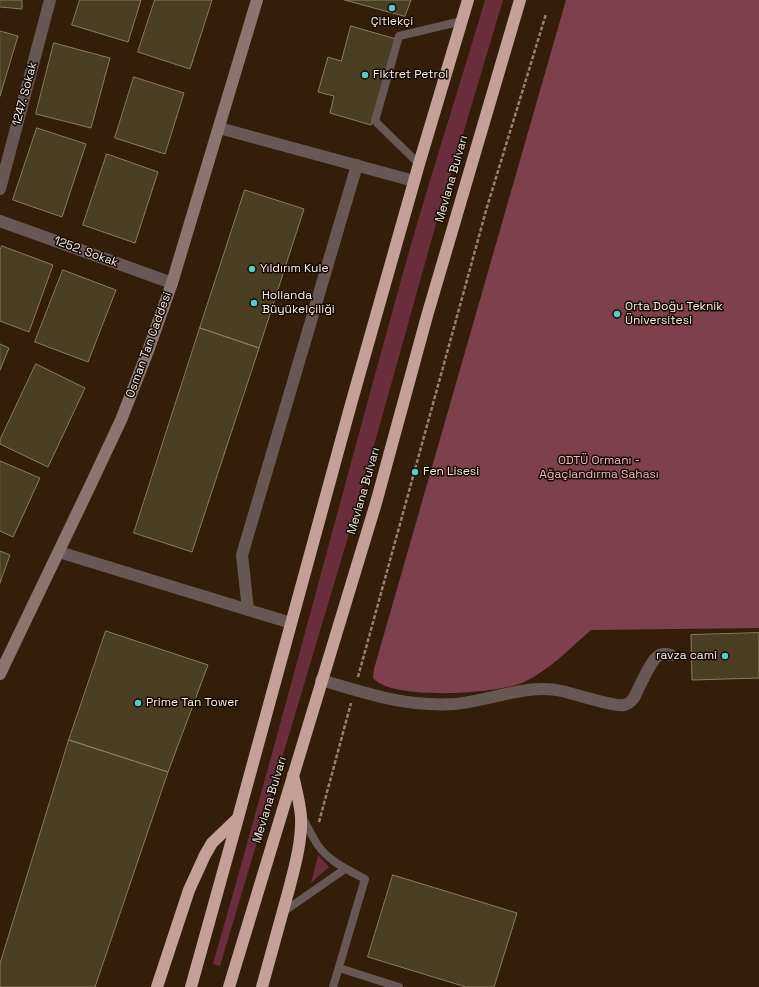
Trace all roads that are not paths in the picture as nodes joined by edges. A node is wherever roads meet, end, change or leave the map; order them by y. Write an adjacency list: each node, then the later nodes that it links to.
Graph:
1 (50, 0): 10 (street, 1247. Sokak)
2 (257, 0): 6 (street, Osman Tan Caddesi)
3 (468, 0): 5 (highway, Mevlana Bulvarı)
4 (520, 0): 18 (highway, Mevlana Bulvarı)
5 (462, 21): 7 (highway, Mevlana Bulvarı); 7 (lane)
6 (219, 128): 8 (street); 12 (street, Osman Tan Caddesi)
7 (419, 164): 9 (highway, Mevlana Bulvarı)
8 (357, 165): 9 (street); 14 (street)
9 (414, 181): 15 (highway, Mevlana Bulvarı)
10 (0, 189)
11 (0, 221): 12 (street, 1252. Sokak)
12 (172, 283): 13 (street, Osman Tan Caddesi)
13 (59, 552): 14 (street); 17 (street, Osman Tan Caddesi)
14 (248, 610): 15 (street)
15 (291, 623): 21 (highway, Mevlana Bulvarı)
16 (671, 655): 18 (street)
17 (0, 674)
18 (321, 680): 19 (highway, Mevlana Bulvarı)
19 (292, 774): 20 (highway); 27 (highway, Mevlana Bulvarı)
20 (301, 816): 22 (lane); 23 (highway)
21 (238, 818): 25 (highway); 26 (highway, Mevlana Bulvarı)
22 (345, 869): 23 (lane); 24 (lane)
23 (283, 912): 28 (highway)
24 (339, 968): 29 (lane); 30 (lane)
25 (157, 987)
26 (191, 987)
27 (228, 987)
28 (262, 987)
29 (333, 987)
30 (399, 987)

